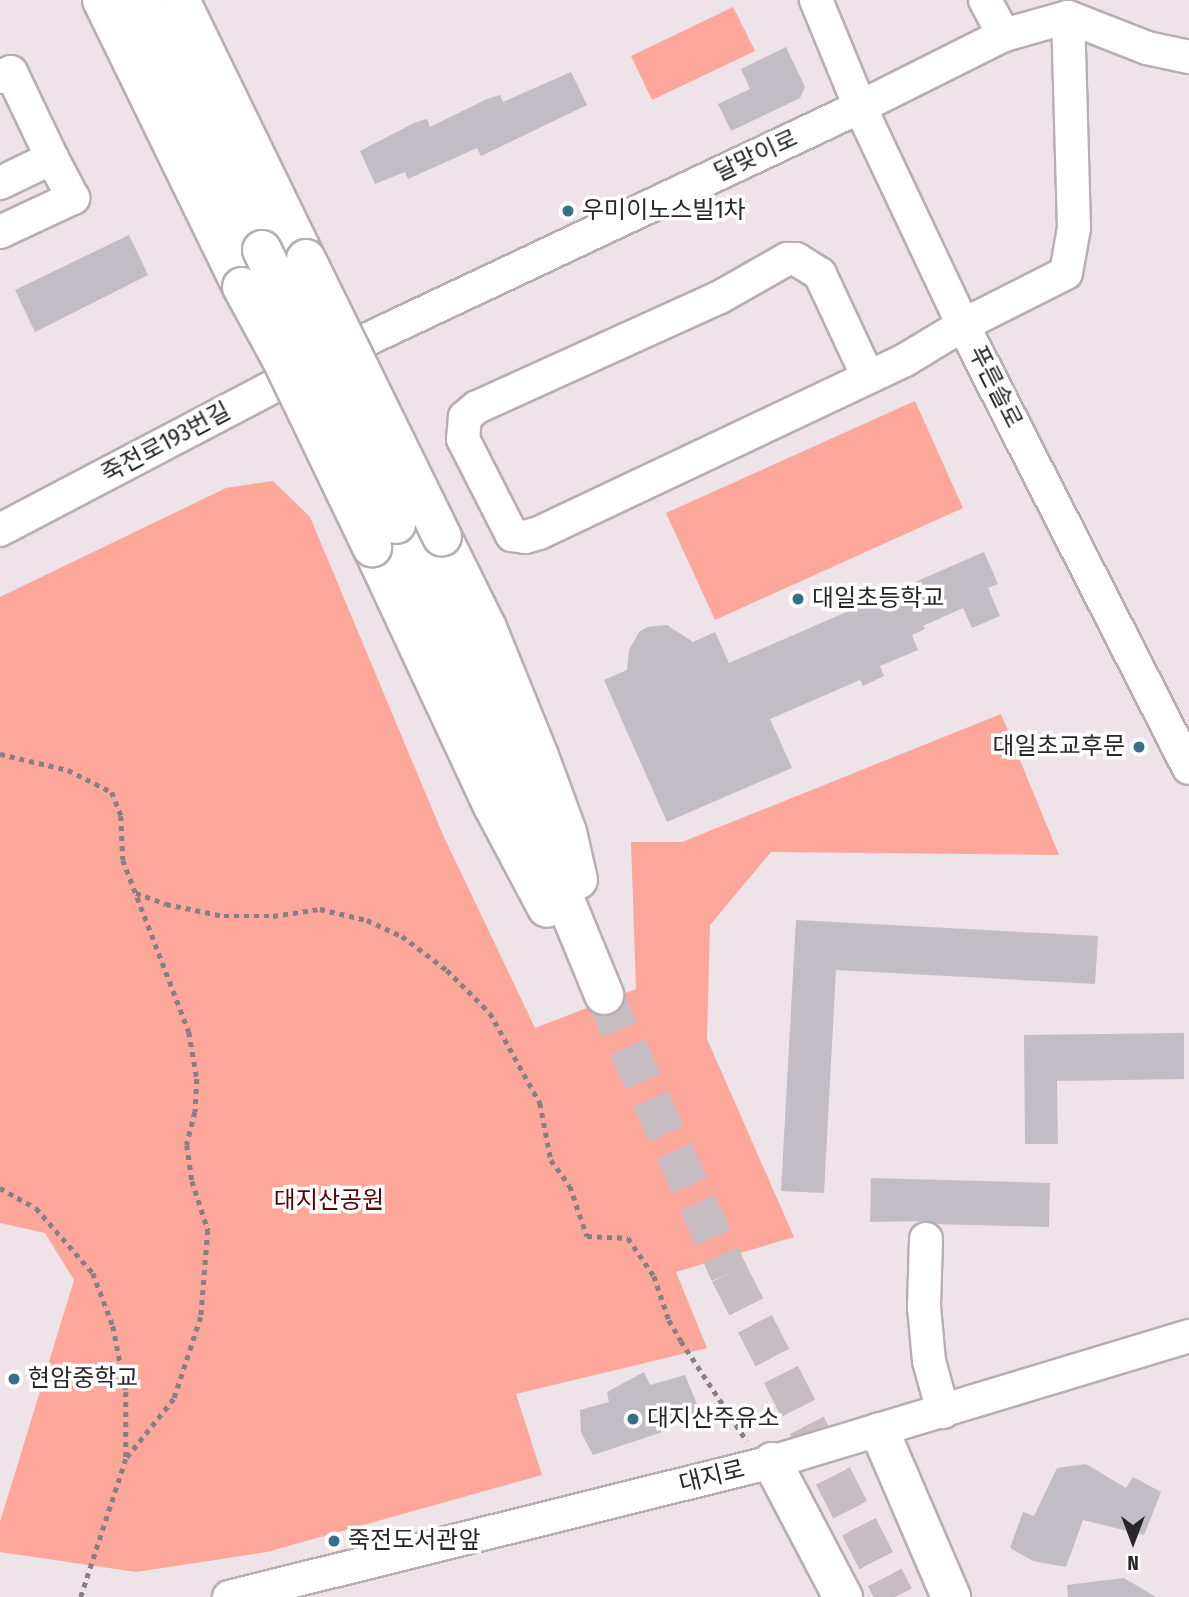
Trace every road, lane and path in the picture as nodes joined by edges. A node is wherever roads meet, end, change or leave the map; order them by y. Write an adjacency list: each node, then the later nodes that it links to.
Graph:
1 (102, 0): 18 (main road, bridge)
2 (140, 0): 18 (main road, bridge)
3 (180, 0): 18 (main road, bridge)
4 (816, 0): 10 (street, 푸른솔로)
5 (985, 0): 7 (street)
6 (1068, 17): 7 (street, 달맞이로); 8 (street); 14 (street)
7 (1004, 35): 10 (street, 달맞이로)
8 (1189, 57)
9 (4, 66): 11 (street)
10 (860, 107): 14 (street, 푸른솔로); 15 (street, 달맞이로)
11 (52, 158): 12 (street); 13 (street)
12 (0, 183)
13 (0, 232)
14 (963, 325): 16 (street); 20 (street, 푸른솔로)
15 (332, 356): 17 (street, 죽전로193번길)
16 (868, 377): 16 (street)
17 (0, 530)
18 (384, 536)
19 (0, 754): 21 (path)
20 (1189, 768)
21 (136, 893): 27 (path); 28 (path)
22 (0, 1188): 27 (path)
23 (926, 1239): 25 (street)
24 (1189, 1336): 25 (street, 대지로)
25 (943, 1412): 26 (street, 대지로)
26 (880, 1432): 28 (street, 대지로); 33 (main road)
27 (125, 1459): 30 (path)
28 (765, 1463): 29 (street, 대지로); 32 (main road)
29 (271, 1592): 31 (street, 대지로)
30 (81, 1597)
31 (229, 1597)
32 (843, 1597)
33 (951, 1597)

